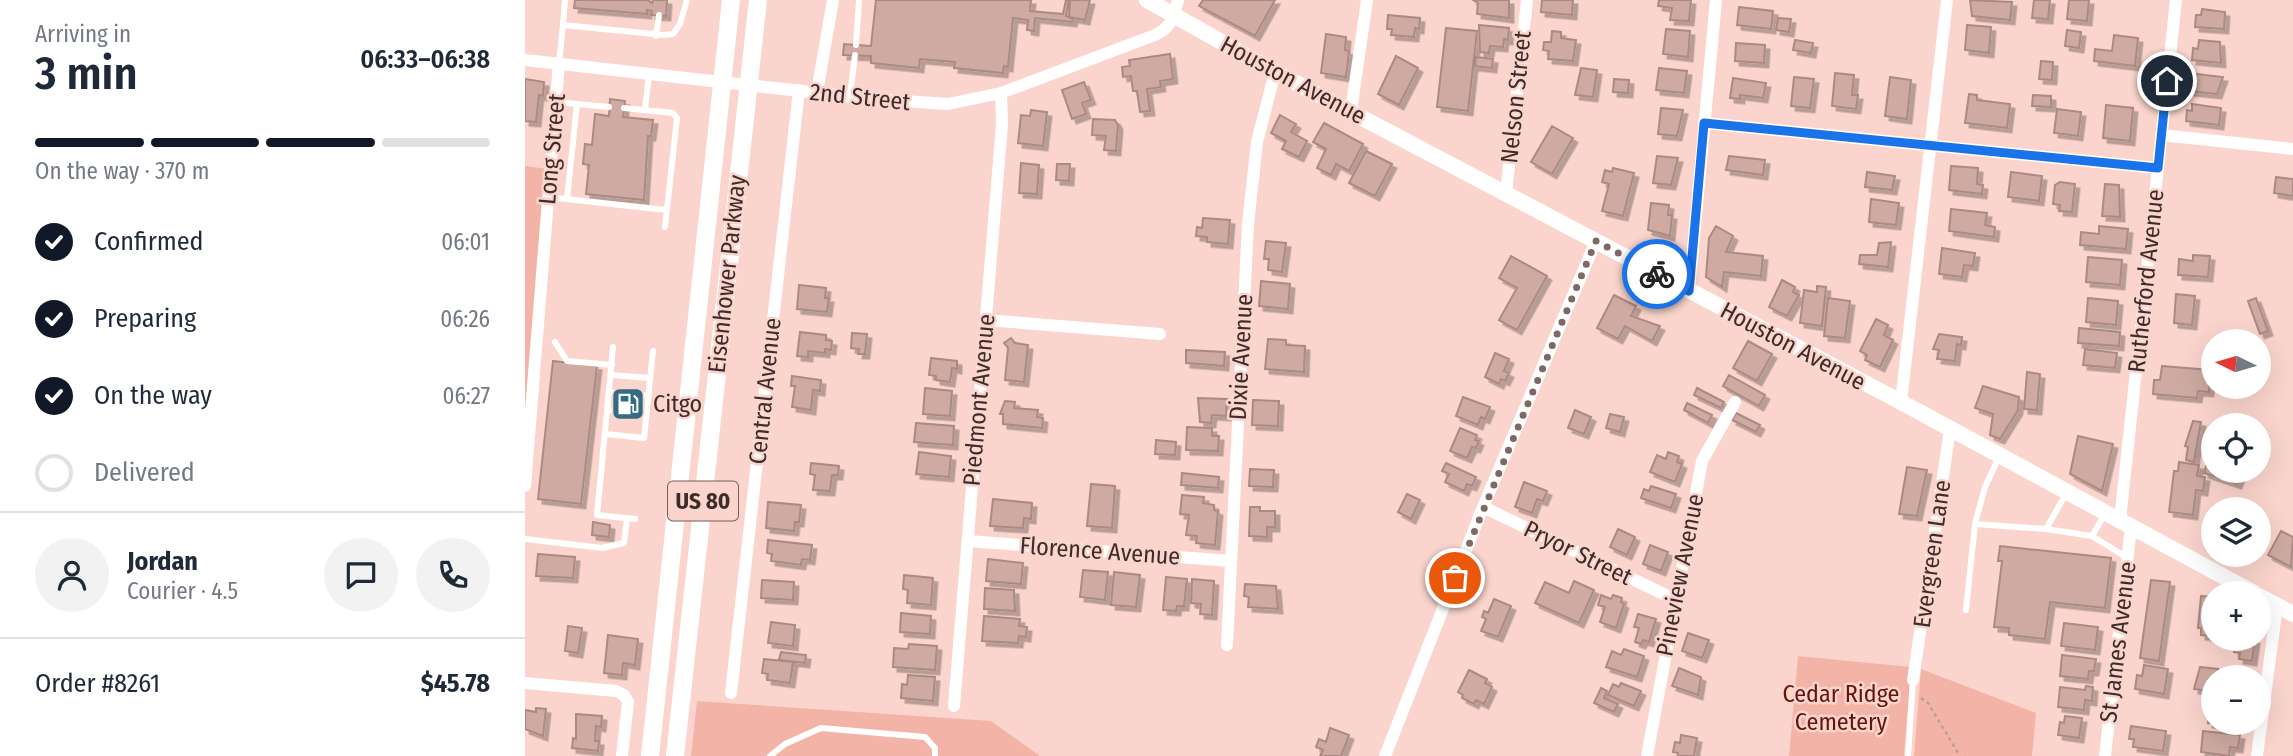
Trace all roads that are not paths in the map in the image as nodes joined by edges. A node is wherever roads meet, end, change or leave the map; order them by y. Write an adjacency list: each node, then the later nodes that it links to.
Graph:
1 (565, 0): 15 (lane)
2 (687, 0): 16 (lane)
3 (731, 0): 23 (main road, Eisenhower Parkway / US 80)
4 (758, 0): 24 (main road, Eisenhower Parkway / US 80)
5 (833, 0): 26 (street)
6 (859, 0): 17 (lane)
7 (1147, 0): 13 (street, Houston Avenue)
8 (1367, 0): 34 (street)
9 (1527, 0): 42 (street, Nelson Street)
10 (1716, 0): 35 (street)
11 (1947, 0): 37 (street)
12 (2176, 0): 36 (street, Rutherford Avenue)
13 (1176, 7): 21 (street, Houston Avenue); 27 (street, 2nd Street)
14 (659, 15): 16 (lane)
15 (563, 25): 16 (lane); 20 (lane)
16 (656, 36)
17 (856, 45)
18 (855, 55): 28 (lane)
19 (525, 60): 20 (street, 2nd Street)
20 (559, 63): 22 (street, 2nd Street); 29 (street, Long Street)
21 (1275, 72): 34 (street, Houston Avenue); 79 (street, Dixie Avenue)
22 (649, 74): 23 (street, 2nd Street); 33 (lane)
23 (721, 81): 24 (street, 2nd Street); 92 (main road, Eisenhower Parkway / US 80)
24 (750, 84): 25 (street, 2nd Street); 93 (main road, Eisenhower Parkway / US 80)
25 (799, 90): 26 (street, 2nd Street); 89 (street, Central Avenue)
26 (817, 92): 28 (street, 2nd Street)
27 (1001, 93): 28 (street, 2nd Street); 48 (street, Piedmont Avenue)
28 (850, 96)
29 (555, 102): 30 (lane); 41 (street, Long Street)
30 (577, 104): 31 (lane); 40 (lane)
31 (610, 107)
32 (624, 108): 33 (lane)
33 (645, 110): 44 (lane)
34 (1351, 111): 42 (street, Houston Avenue)
35 (1704, 123): 37 (street); 47 (street)
36 (2161, 135): 38 (street); 39 (street, Rutherford Avenue)
37 (1931, 145): 39 (street); 61 (street)
38 (2293, 149)
39 (2158, 168): 72 (street, Rutherford Avenue)
40 (569, 185): 41 (lane); 43 (lane)
41 (548, 190): 43 (lane); 69 (street, Long Street)
42 (1506, 194): 46 (street, Houston Avenue)
43 (567, 199): 44 (lane)
44 (666, 210): 45 (lane)
45 (665, 227)
46 (1596, 241): 47 (street, Houston Avenue); 71 (street)
47 (1689, 291): 61 (street, Houston Avenue)
48 (986, 320): 49 (street); 77 (street, Piedmont Avenue)
49 (1160, 334)
50 (555, 342): 53 (lane)
51 (613, 347): 53 (lane)
52 (653, 351): 55 (lane)
53 (612, 365): 54 (lane)
54 (611, 374): 55 (lane); 56 (lane)
55 (650, 378): 59 (lane)
56 (609, 391): 57 (lane); 62 (lane)
57 (621, 393)
58 (636, 394): 59 (lane)
59 (648, 396): 65 (lane)
60 (1735, 402): 81 (street, Pineview Avenue)
61 (1901, 402): 66 (street, Houston Avenue)
62 (607, 410): 63 (lane); 67 (lane)
63 (619, 411)
64 (634, 413): 65 (lane)
65 (646, 414): 67 (lane)
66 (1950, 429): 68 (street, Houston Avenue); 88 (street, Evergreen Lane)
67 (605, 434): 76 (lane)
68 (2000, 455): 70 (street, Houston Avenue); 73 (lane)
69 (525, 486)
70 (2068, 491): 72 (street, Houston Avenue); 74 (lane)
71 (1483, 507): 81 (street, Pryor Street); 96 (street)
72 (2119, 520): 75 (lane); 78 (street, St James Avenue); 80 (street, Houston Avenue)
73 (1975, 524): 74 (lane); 84 (lane)
74 (2046, 528): 75 (lane)
75 (2092, 536): 78 (lane)
76 (525, 539)
77 (968, 541): 79 (street, Florence Avenue); 90 (street, Piedmont Avenue)
78 (2128, 559): 99 (street, St James Avenue)
79 (1231, 561): 86 (street, Dixie Avenue)
80 (2232, 581)
81 (1674, 599): 97 (street, Pineview Avenue)
82 (2271, 603): 83 (street)
83 (2277, 606): 85 (street); 100 (street)
84 (1966, 610)
85 (2293, 614)
86 (1227, 645)
87 (525, 683): 91 (street)
88 (1913, 686): 98 (lane)
89 (731, 693)
90 (954, 706)
91 (622, 756)
92 (650, 756)
93 (675, 756)
94 (770, 756): 95 (lane)
95 (935, 756)
96 (1385, 756)
97 (1647, 756)
98 (1908, 756)
99 (2105, 756)
100 (2257, 756)

